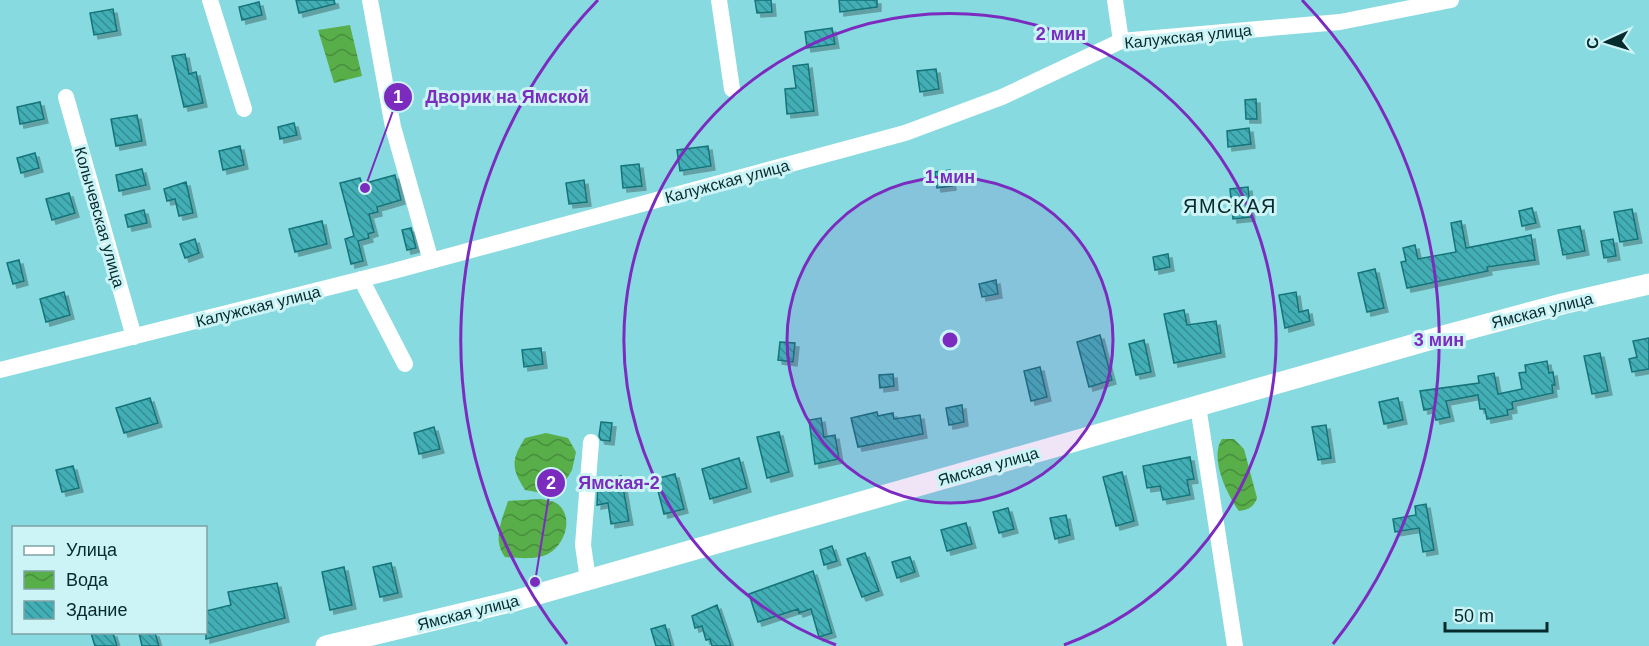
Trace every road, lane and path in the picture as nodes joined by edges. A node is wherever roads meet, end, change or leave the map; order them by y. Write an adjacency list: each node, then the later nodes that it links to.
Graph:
1 (210, 0): 9 (street)
2 (370, 0): 10 (street)
3 (718, 0): 7 (street)
4 (1115, 0): 6 (street)
5 (1450, 0): 6 (street, Калужская улица)
6 (1120, 41): 10 (street, Калужская улица)
7 (732, 89)
8 (66, 97): 13 (street, Колычевская улица)
9 (244, 109)
10 (431, 261): 11 (street, Калужская улица)
11 (361, 279): 13 (street, Калужская улица); 14 (street)
12 (1649, 284): 16 (main road, Ямская улица)
13 (134, 337): 15 (street, Калужская улица)
14 (405, 364)
15 (0, 370)
16 (1198, 406): 18 (main road, Ямская улица); 20 (street)
17 (591, 442): 18 (street)
18 (588, 580): 19 (main road, Ямская улица)
19 (326, 646)
20 (1235, 646)

